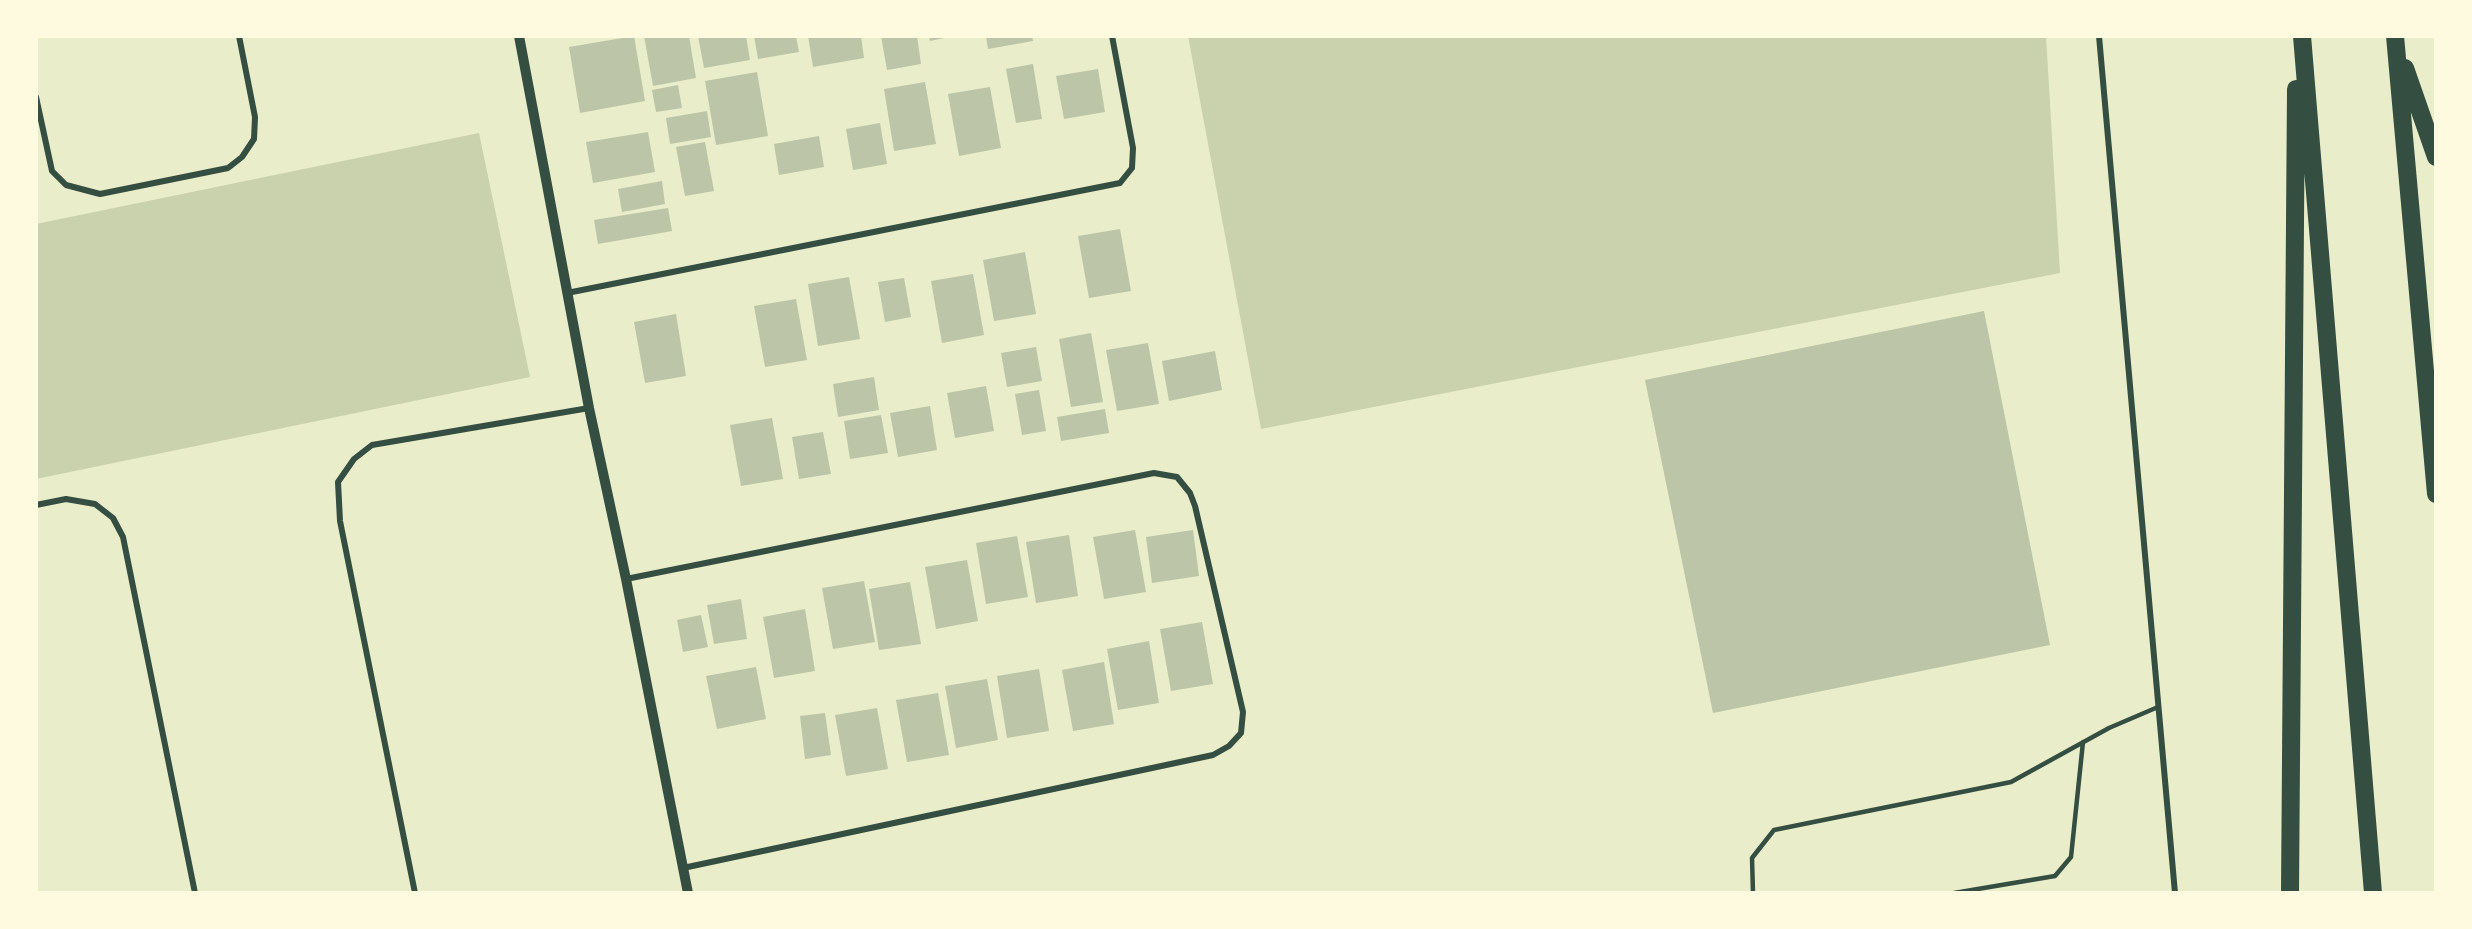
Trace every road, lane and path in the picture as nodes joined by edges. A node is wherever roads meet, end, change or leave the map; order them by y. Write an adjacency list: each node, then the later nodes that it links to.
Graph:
1 (239, 36): 8 (street)
2 (519, 36): 10 (street)
3 (1112, 36): 10 (street)
4 (2099, 36): 15 (street)
5 (2296, 36): 24 (highway)
6 (2302, 36): 25 (highway)
7 (2395, 39): 9 (highway); 12 (highway)
8 (36, 97)
9 (2436, 157)
10 (567, 293): 11 (street)
11 (588, 408): 14 (street); 19 (street)
12 (2436, 494)
13 (36, 505): 18 (street)
14 (626, 579): 17 (street); 17 (street)
15 (2158, 707): 16 (lane); 23 (street)
16 (2083, 742): 21 (lane); 22 (lane)
17 (683, 868): 20 (street)
18 (195, 893)
19 (415, 893)
20 (688, 893)
21 (1754, 893)
22 (1954, 893)
23 (2175, 893)
24 (2290, 893)
25 (2373, 893)

